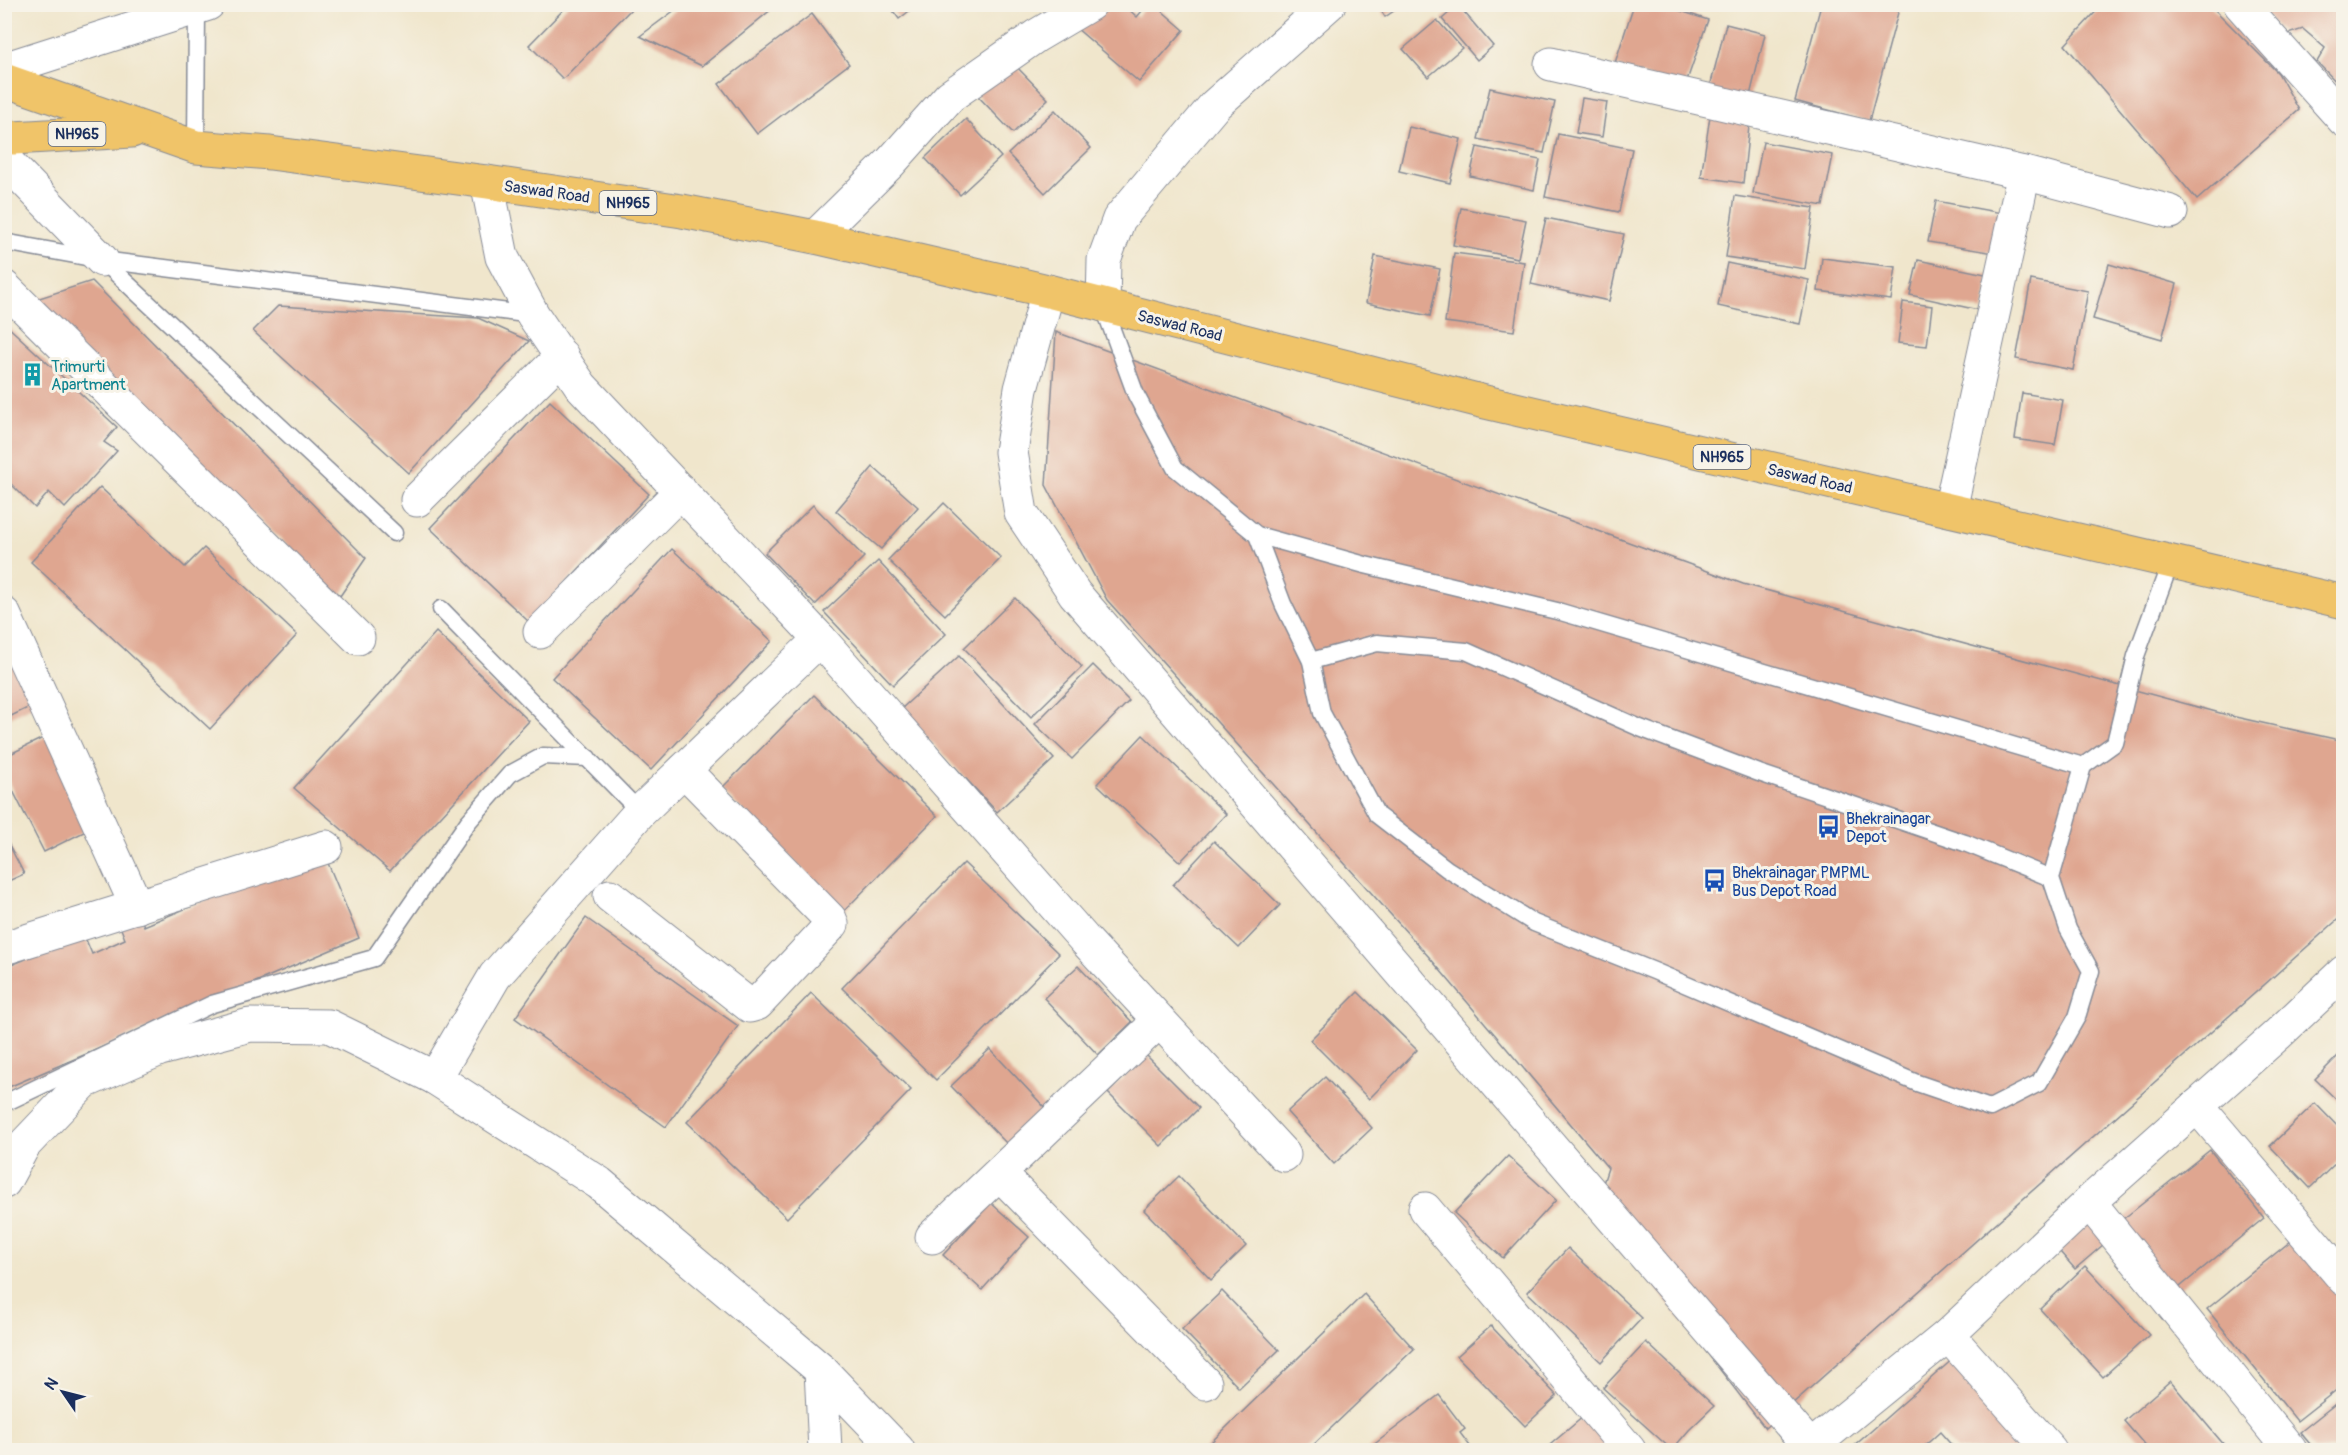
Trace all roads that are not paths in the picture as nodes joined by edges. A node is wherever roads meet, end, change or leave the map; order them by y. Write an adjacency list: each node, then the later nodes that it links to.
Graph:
1 (1090, 4): 16 (street)
2 (1329, 4): 21 (street)
3 (2240, 4): 8 (street)
4 (203, 6): 6 (street); 11 (lane)
5 (1551, 64): 13 (street)
6 (4, 69)
7 (4, 80): 9 (highway)
8 (2343, 120)
9 (149, 130): 10 (highway, Saswad Road / NH965); 11 (highway, Saswad Road / NH965)
10 (4, 136)
11 (196, 147): 14 (highway, Saswad Road / NH965)
12 (4, 159): 18 (street)
13 (2024, 173): 15 (street); 26 (street)
14 (487, 182): 16 (highway, Saswad Road / NH965); 22 (street)
15 (2171, 213)
16 (815, 237): 20 (highway, Saswad Road / NH965)
17 (4, 242): 18 (lane)
18 (102, 260): 22 (lane); 27 (lane)
19 (4, 287): 34 (street)
20 (1048, 291): 21 (highway, Saswad Road / NH965); 61 (street)
21 (1103, 305): 26 (highway, Saswad Road / NH965); 28 (lane)
22 (533, 315): 23 (street)
23 (562, 356): 24 (street); 25 (street)
24 (681, 492): 33 (street); 35 (street)
25 (417, 500)
26 (1950, 510): 29 (highway, Saswad Road / NH965)
27 (394, 533)
28 (1257, 535): 36 (lane); 38 (lane)
29 (2171, 561): 30 (highway, Saswad Road / NH965); 38 (lane)
30 (2343, 602)
31 (441, 609): 37 (lane)
32 (4, 614): 44 (street)
33 (540, 632)
34 (358, 638)
35 (820, 639): 39 (street); 47 (street)
36 (1311, 661): 42 (lane); 42 (lane)
37 (588, 759): 40 (lane); 49 (lane)
38 (2082, 766): 42 (lane)
39 (684, 770): 40 (street); 43 (street)
40 (640, 812): 48 (street)
41 (326, 847): 44 (street)
42 (2051, 878)
43 (610, 896)
44 (137, 907): 45 (street)
45 (4, 948)
46 (2343, 972): 50 (street)
47 (1159, 1021): 51 (street); 52 (street)
48 (435, 1078): 53 (street); 59 (street)
49 (7, 1102)
50 (2197, 1106): 54 (street); 57 (street)
51 (1284, 1155)
52 (1000, 1174): 56 (street); 60 (street)
53 (4, 1182)
54 (2090, 1202): 58 (street); 66 (street)
55 (1425, 1209): 64 (street)
56 (932, 1238)
57 (2343, 1279)
58 (1948, 1335): 61 (street); 65 (street)
59 (821, 1370): 62 (street); 63 (street)
60 (1205, 1383)
61 (1809, 1449)
62 (825, 1450)
63 (898, 1450)
64 (1629, 1450)
65 (2050, 1450)
66 (2290, 1450)

